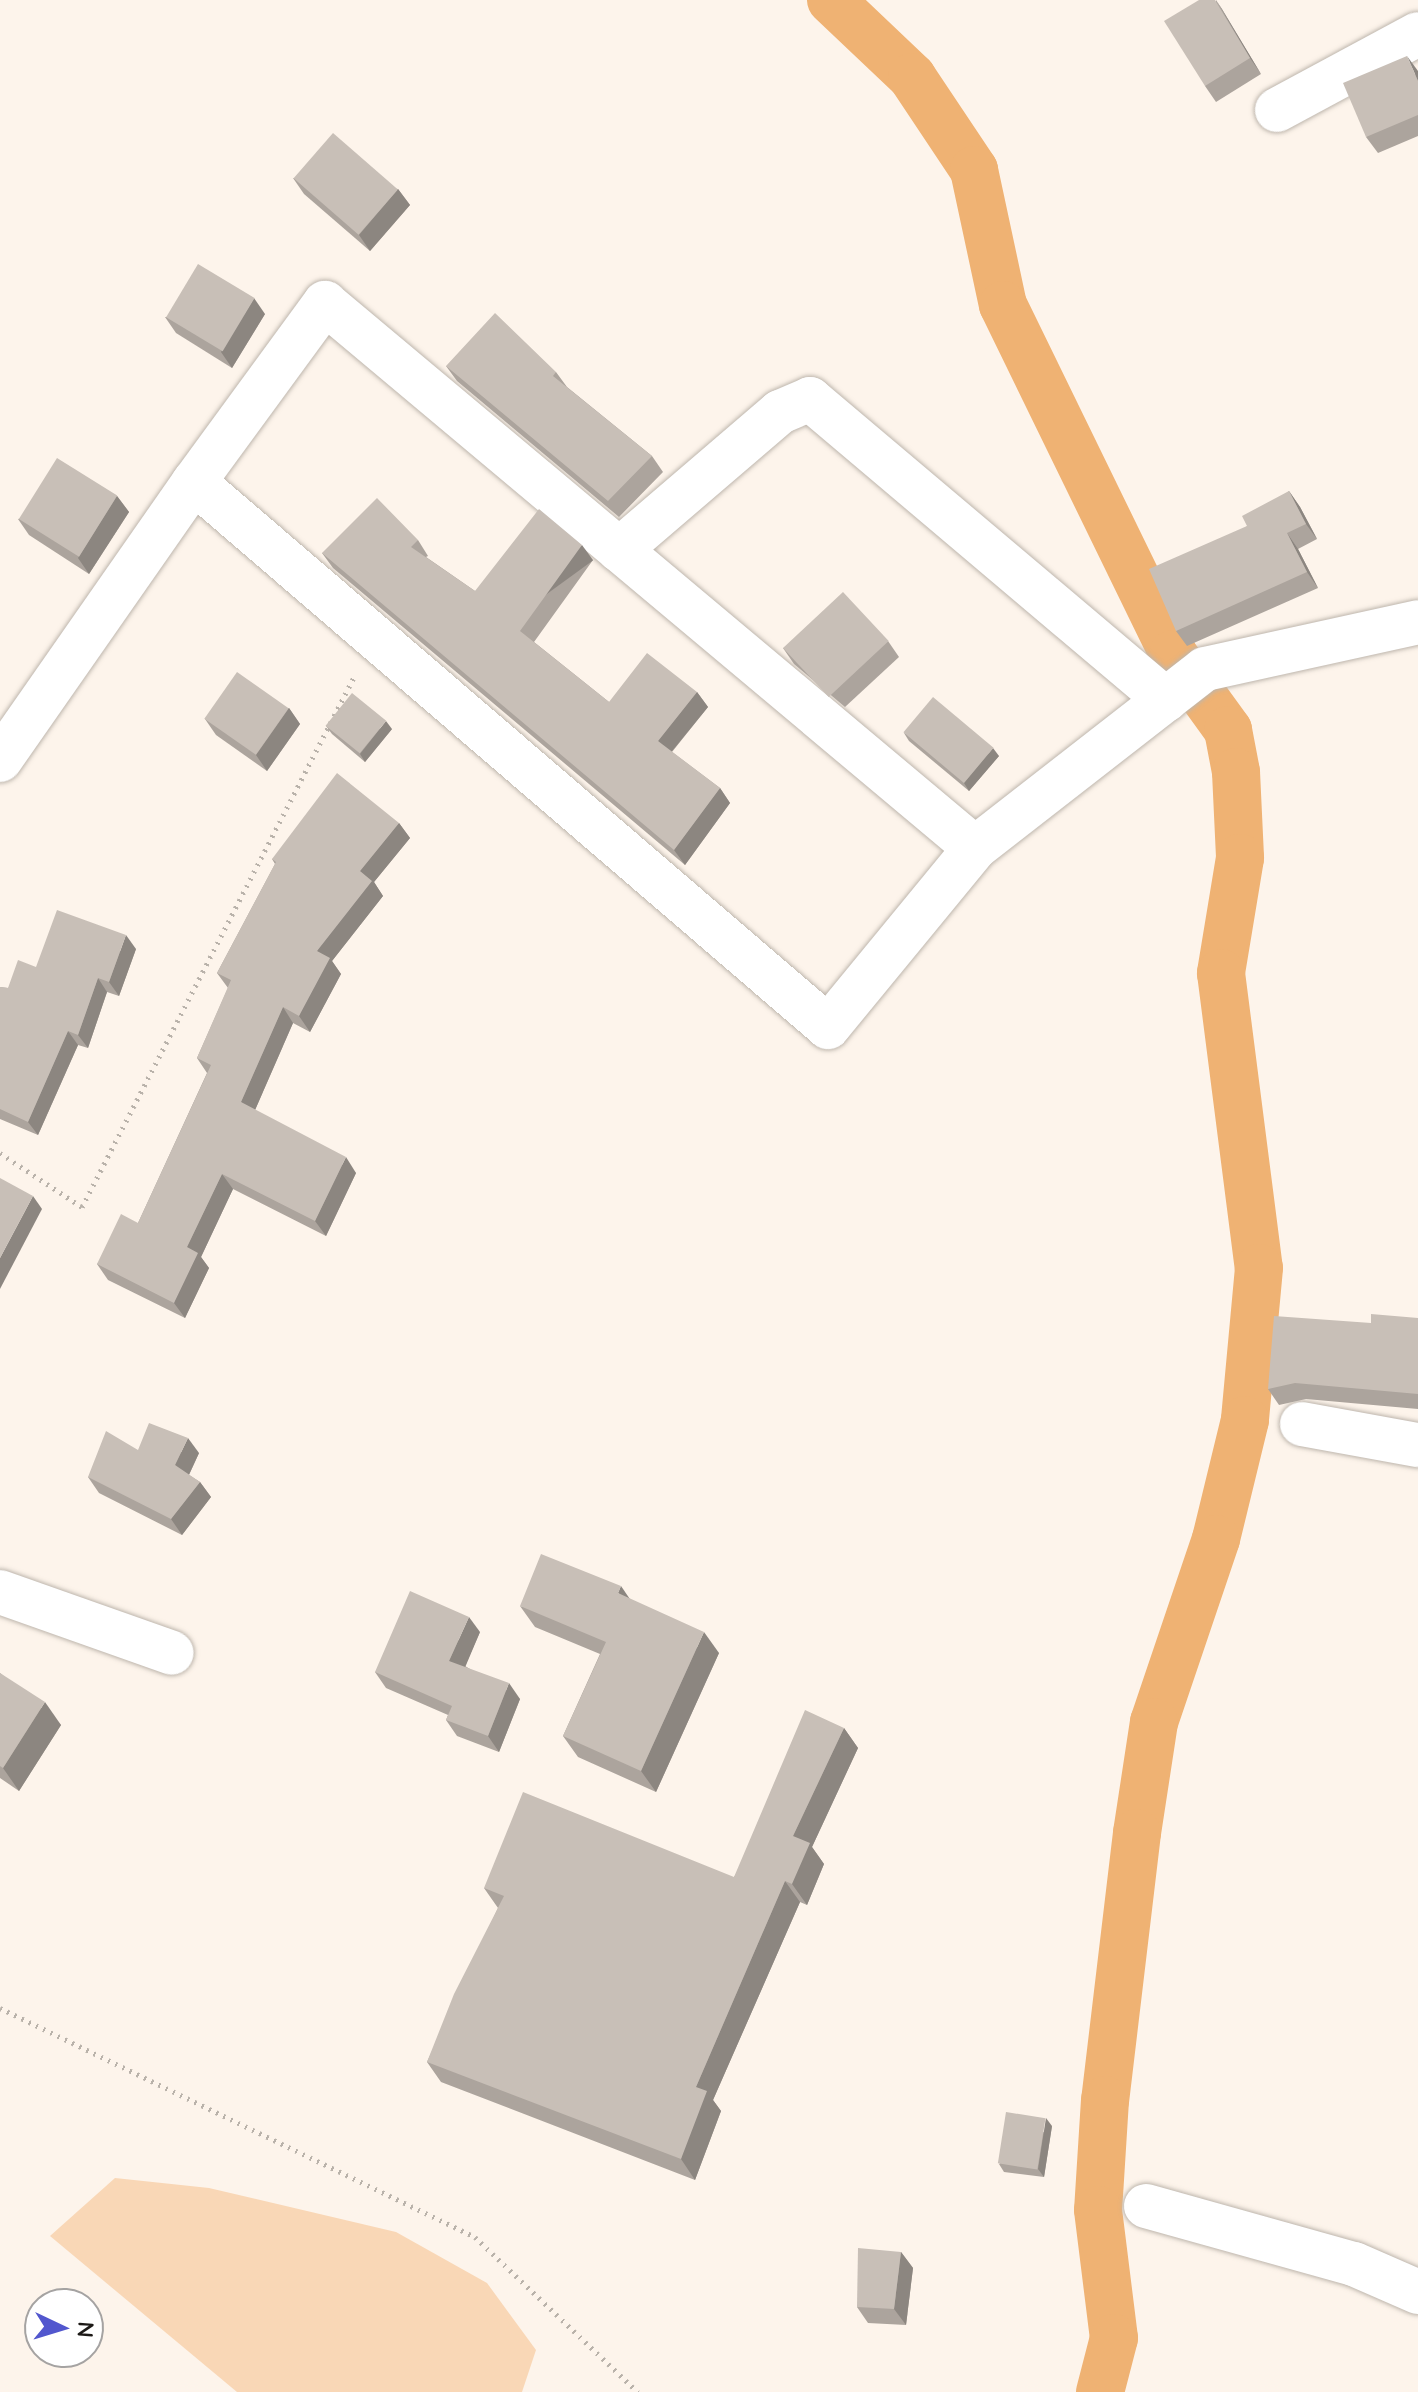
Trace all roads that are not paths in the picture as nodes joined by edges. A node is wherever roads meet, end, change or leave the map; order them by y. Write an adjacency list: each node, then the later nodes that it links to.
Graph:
1 (1418, 34): 2 (street)
2 (1277, 110)
3 (194, 482): 4 (street); 7 (street); 8 (street)
4 (619, 550): 6 (street); 8 (street)
5 (1418, 622): 6 (street)
6 (1167, 698): 8 (street)
7 (0, 760)
8 (975, 848)
9 (1302, 1424): 10 (street)
10 (1418, 1445)
11 (0, 1592): 12 (street)
12 (172, 1653)
13 (1146, 2206): 14 (street)
14 (1418, 2292)

